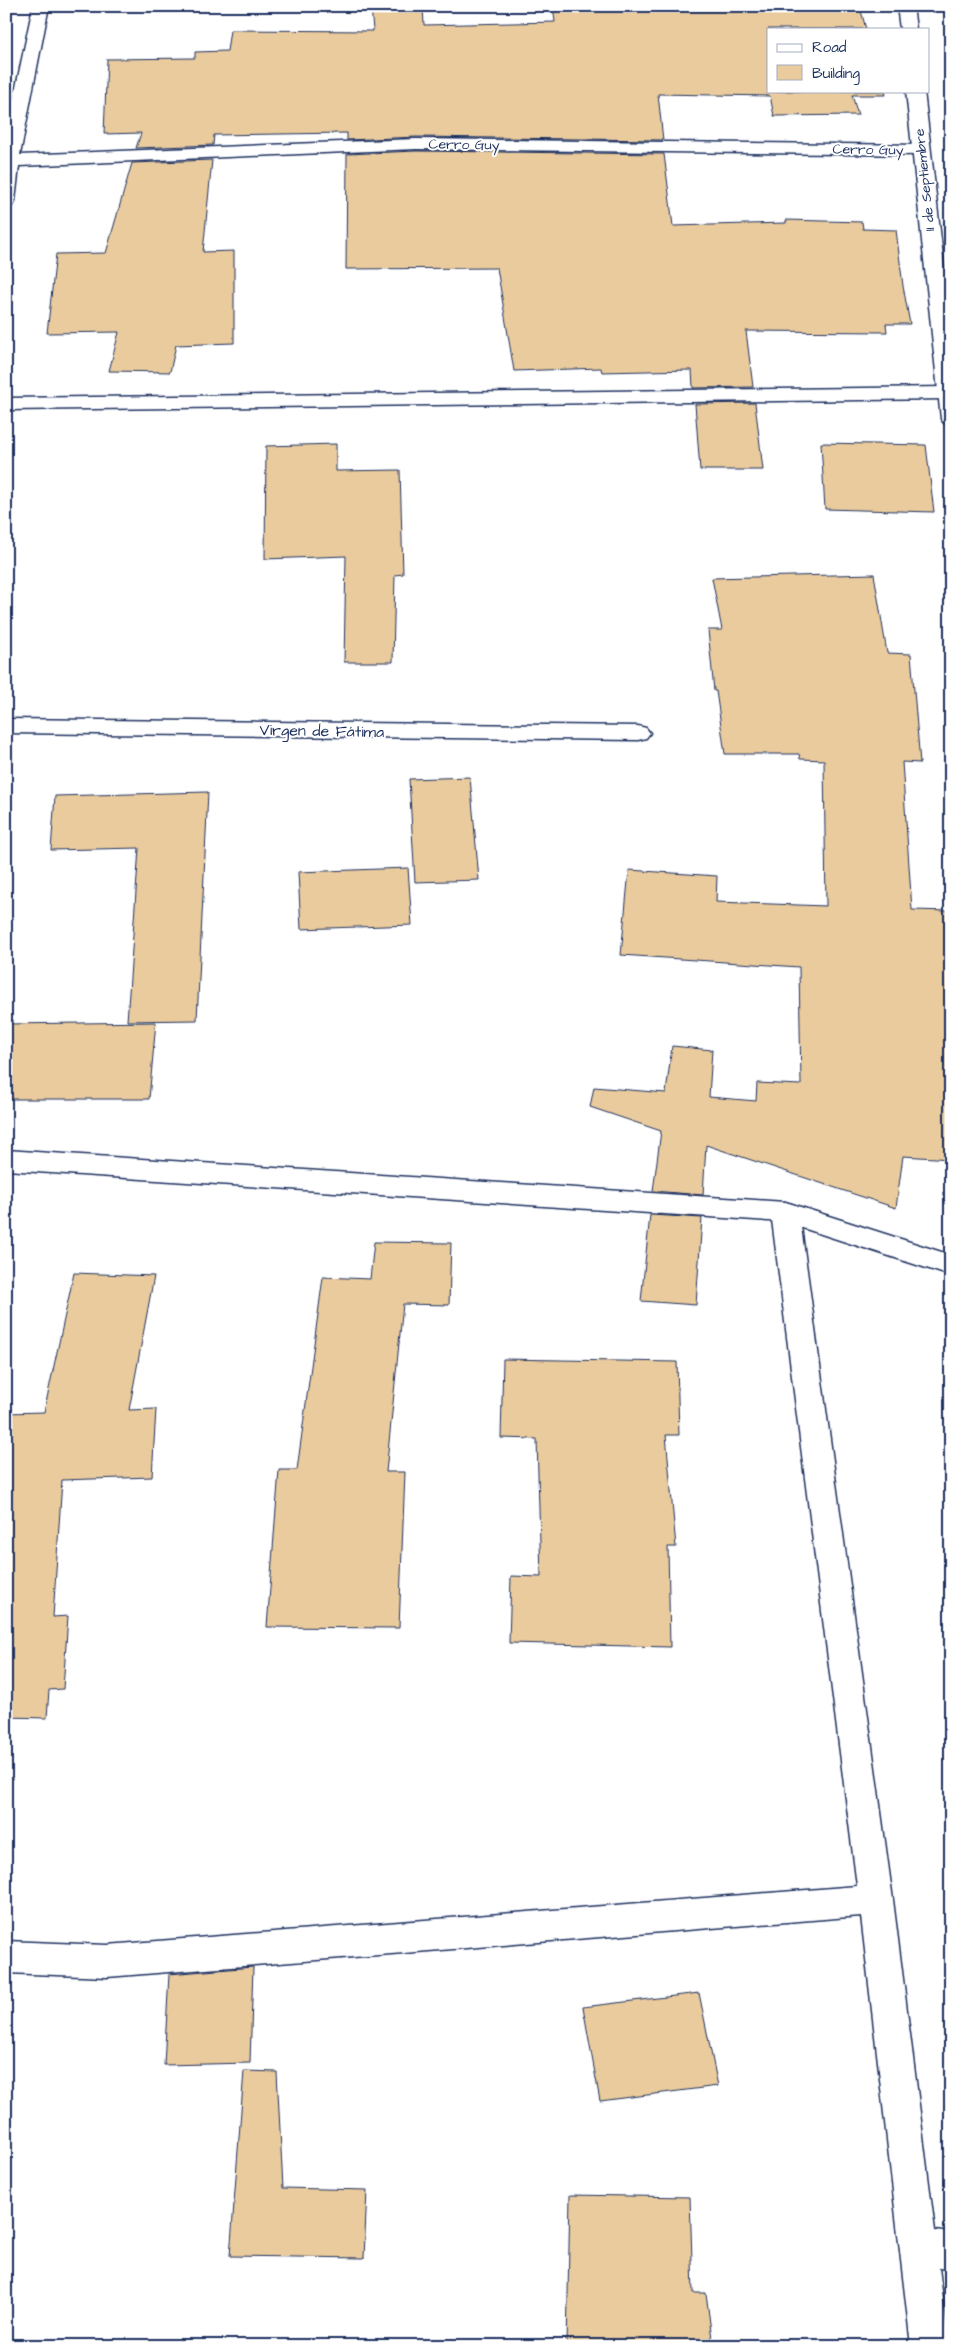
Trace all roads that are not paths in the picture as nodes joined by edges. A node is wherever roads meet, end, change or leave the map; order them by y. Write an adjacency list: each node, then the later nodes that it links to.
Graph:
1 (41, 6): 6 (street)
2 (905, 6): 3 (street)
3 (908, 28)
4 (915, 92): 5 (street, 11 de Septiembre)
5 (921, 150): 6 (street, Cerro Guy); 8 (street, 11 de Septiembre)
6 (8, 161): 7 (street)
7 (6, 201)
8 (948, 393): 9 (street); 10 (street, 11 de Septiembre)
9 (6, 404)
10 (951, 419)
11 (6, 726): 12 (street, Virgen de Fátima)
12 (638, 733)
13 (6, 1160): 14 (street)
14 (785, 1212): 15 (street); 16 (street)
15 (951, 1266)
16 (876, 1900): 17 (street); 18 (street)
17 (6, 1957)
18 (934, 2249): 19 (street)
19 (930, 2346)

